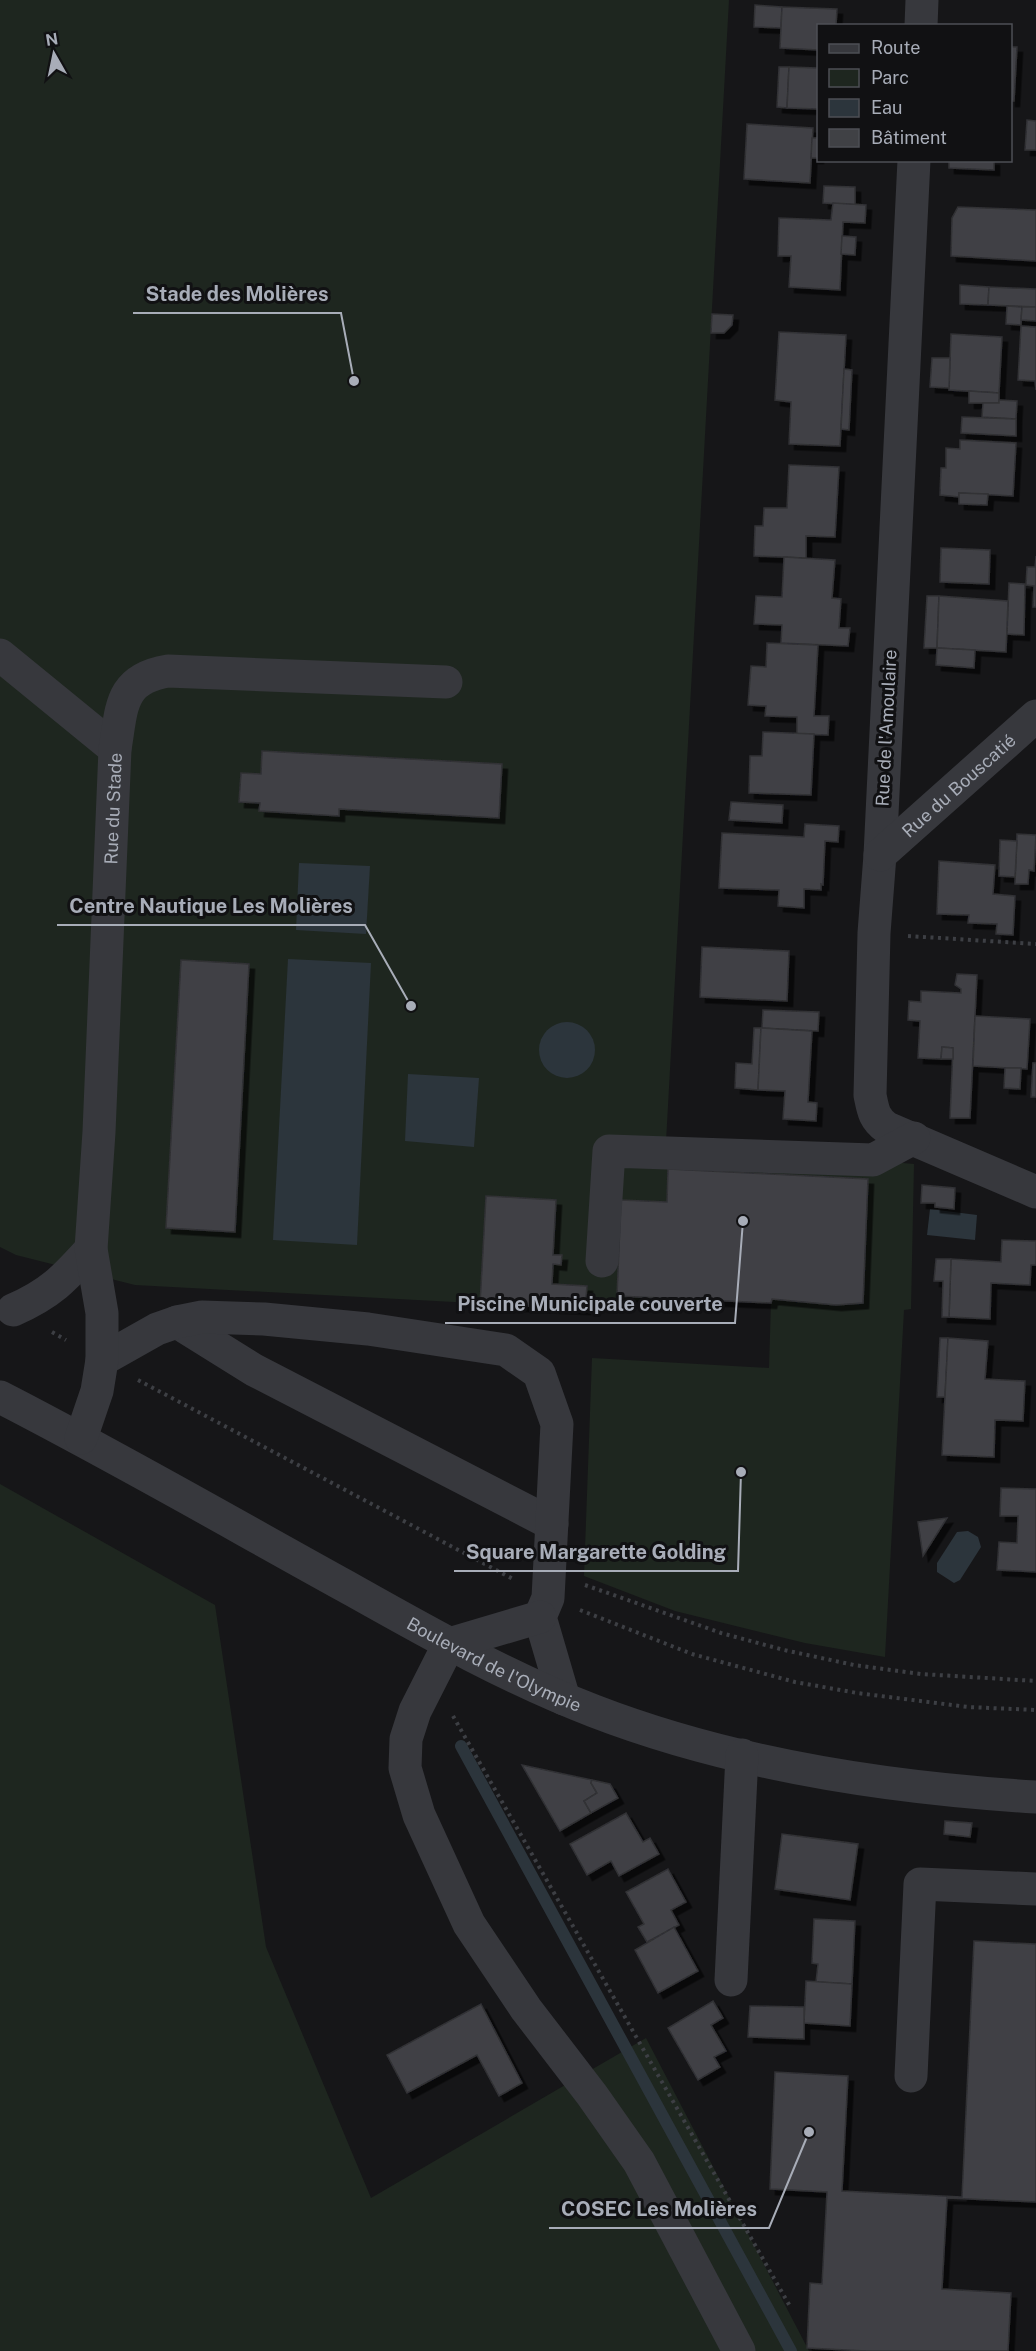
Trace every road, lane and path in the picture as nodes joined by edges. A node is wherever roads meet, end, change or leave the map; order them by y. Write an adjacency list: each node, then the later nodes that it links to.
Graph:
1 (922, 0): 2 (street)
2 (921, 24)
3 (914, 162): 8 (street, Rue de l'Amoulaire)
4 (0, 655): 7 (street)
5 (446, 682): 7 (street, Rue du Stade)
6 (1036, 716): 8 (street, Rue du Bouscatié)
7 (115, 749): 13 (street, Rue du Stade)
8 (880, 855): 9 (street, Rue de l'Amoulaire)
9 (874, 933): 10 (path); 11 (street, Rue de l'Amoulaire)
10 (1036, 944)
11 (914, 1138): 12 (street, Rue de l'Amoulaire); 14 (street)
12 (1036, 1192)
13 (91, 1249): 15 (street); 17 (street, Rue du Stade)
14 (602, 1261)
15 (13, 1310)
16 (177, 1322): 17 (street); 20 (street); 20 (street)
17 (102, 1360): 19 (street, Rue du Stade); 21 (path)
18 (0, 1396): 19 (street, Boulevard de l'Olympie)
19 (81, 1438): 22 (street, Boulevard de l'Olympie)
20 (552, 1524): 21 (street)
21 (546, 1594): 22 (street); 23 (path); 25 (street); 26 (path)
22 (449, 1644): 24 (street); 25 (street, Boulevard de l'Olympie)
23 (1036, 1682)
24 (423, 1697): 32 (path); 33 (street)
25 (564, 1699): 27 (street, Boulevard de l'Olympie)
26 (1036, 1710)
27 (742, 1755): 28 (street, Boulevard de l'Olympie); 30 (street)
28 (1036, 1797)
29 (1036, 1889): 31 (street)
30 (731, 1980)
31 (911, 2076)
32 (791, 2308)
33 (739, 2351)

